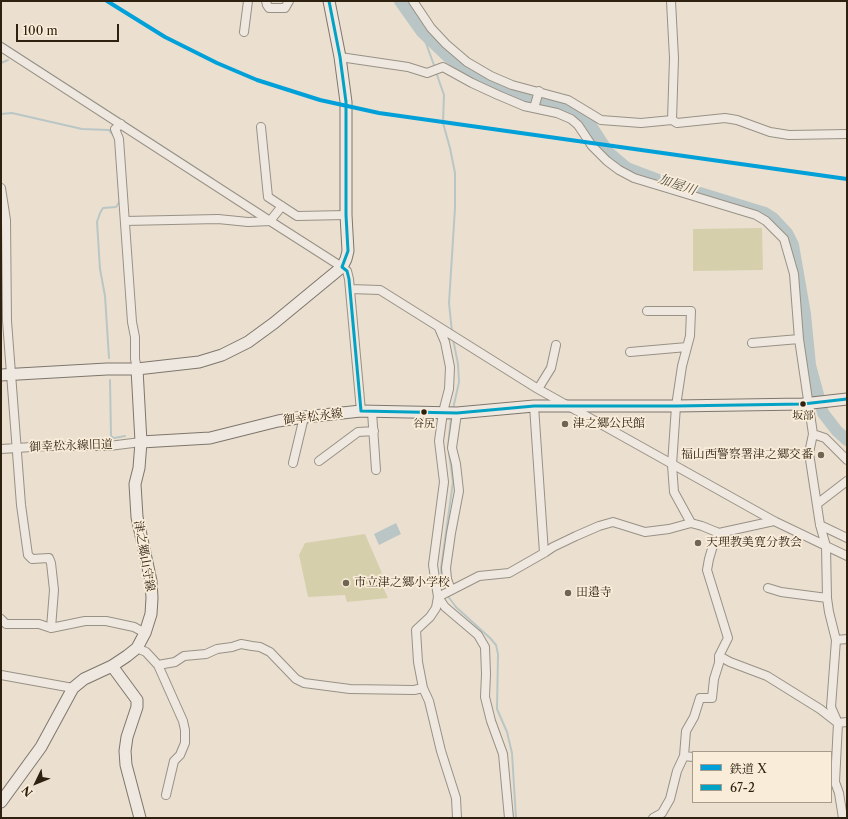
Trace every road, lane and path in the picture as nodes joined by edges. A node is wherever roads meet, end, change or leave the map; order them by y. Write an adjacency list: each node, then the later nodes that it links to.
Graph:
1 (248, 1): 7 (street)
2 (266, 1): 3 (street)
3 (289, 1)
4 (329, 1): 9 (main road)
5 (412, 1): 10 (street)
6 (671, 1): 12 (street)
7 (244, 32)
8 (1, 47): 13 (street)
9 (340, 57): 11 (street); 18 (main road)
10 (539, 93): 11 (street); 12 (street)
11 (534, 107): 25 (street)
12 (672, 120): 15 (street)
13 (120, 124): 19 (street); 20 (street)
14 (261, 127): 17 (street)
15 (847, 134)
16 (1, 188): 31 (street)
17 (282, 206): 18 (street); 19 (street)
18 (346, 215): 21 (main road)
19 (272, 219): 20 (street); 21 (street)
20 (125, 221): 30 (street)
21 (342, 267): 22 (street); 30 (main road)
22 (350, 289): 24 (street); 38 (street)
23 (647, 311): 28 (street)
24 (439, 328): 32 (street); 39 (street)
25 (799, 339): 26 (street); 34 (street)
26 (752, 343)
27 (556, 345): 32 (street)
28 (687, 347): 29 (street); 37 (street)
29 (630, 352)
30 (137, 370): 31 (main road); 43 (main road)
31 (6, 374): 44 (street)
32 (538, 389): 35 (street)
33 (847, 399): 34 (main road, 御幸松永線)
34 (816, 403): 37 (main road, 御幸松永線); 42 (street)
35 (568, 405): 36 (main road, 御幸松永線); 37 (main road, 御幸松永線); 49 (street)
36 (534, 406): 39 (main road, 御幸松永線); 61 (street)
37 (676, 406): 49 (street)
38 (366, 411): 39 (main road, 御幸松永線); 40 (main road, 御幸松永線); 41 (street)
39 (451, 412): 56 (street); 57 (street)
40 (304, 417): 43 (main road, 御幸松永線); 48 (street)
41 (374, 431): 47 (street); 50 (street)
42 (813, 434): 46 (street); 52 (street)
43 (141, 442): 44 (street, 御幸松永線旧道); 69 (main road, 津之郷山守線)
44 (17, 448): 45 (street, 御幸松永線旧道); 68 (street)
45 (1, 449)
46 (847, 460)
47 (319, 462)
48 (293, 463)
49 (672, 465): 53 (street); 54 (street)
50 (376, 470)
51 (847, 481): 52 (street)
52 (817, 504): 55 (street)
53 (774, 521): 58 (street); 60 (street)
54 (691, 523): 58 (street); 61 (street)
55 (820, 525): 59 (street); 60 (street)
56 (438, 532): 57 (street); 65 (street)
57 (450, 533): 64 (street)
58 (719, 533): 73 (street)
59 (847, 538)
60 (826, 546): 62 (street); 66 (street)
61 (544, 554): 64 (street)
62 (847, 556)
63 (768, 588): 66 (street)
64 (451, 590): 65 (street)
65 (438, 597): 78 (street); 88 (street)
66 (827, 598): 71 (street)
67 (1, 619): 68 (street)
68 (51, 628): 69 (street)
69 (145, 633): 72 (main road, 津之郷山守線)
70 (847, 639): 71 (street)
71 (836, 640): 80 (street)
72 (137, 648): 74 (street); 75 (main road, 津之郷山守線)
73 (719, 656): 80 (street); 81 (street)
74 (158, 665): 78 (street); 84 (street)
75 (112, 666): 77 (main road, 津之郷山守線); 86 (main road)
76 (1, 675): 77 (street)
77 (73, 688): 85 (main road, 津之郷山守線)
78 (423, 688): 87 (street)
79 (847, 722): 80 (street)
80 (838, 723): 83 (street)
81 (684, 756): 82 (street); 89 (street)
82 (692, 758)
83 (833, 782): 90 (street)
84 (166, 795)
85 (1, 802)
86 (140, 818)
87 (457, 818)
88 (509, 818)
89 (653, 818)
90 (843, 818)

